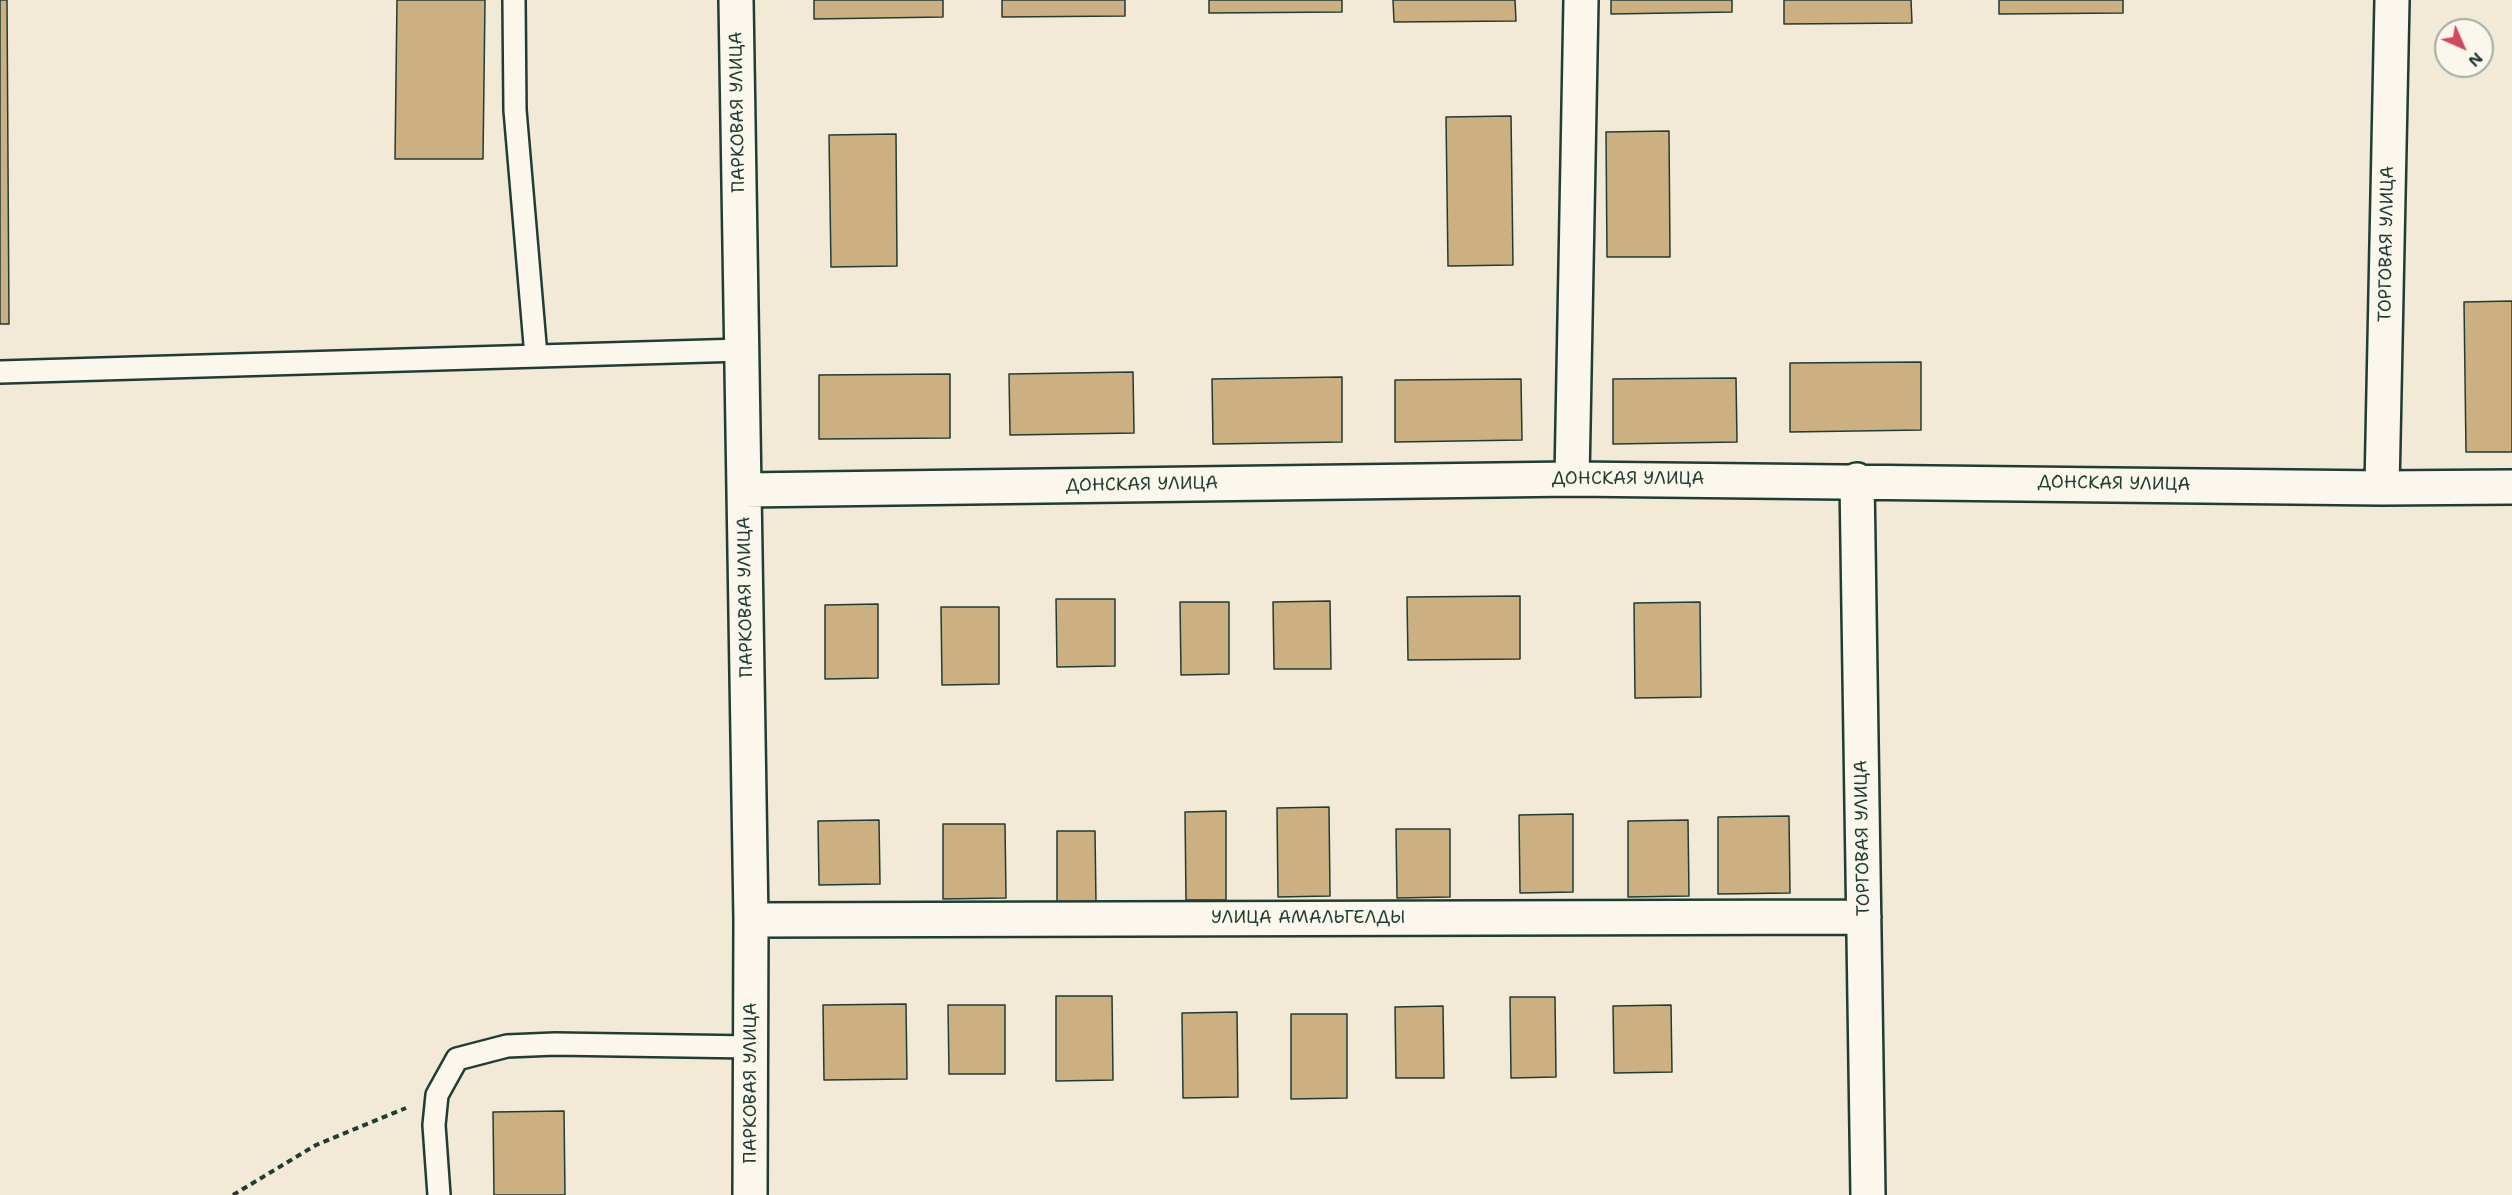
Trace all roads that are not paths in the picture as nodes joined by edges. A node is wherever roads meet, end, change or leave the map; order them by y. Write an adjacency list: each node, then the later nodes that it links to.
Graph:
1 (514, 0): 6 (lane)
2 (736, 0): 5 (street, ПАРКОВАЯ УЛИЦА)
3 (1581, 0): 8 (street)
4 (2392, 0): 11 (street, ТОРГОВАЯ УЛИЦА)
5 (741, 350): 6 (lane); 12 (street, ПАРКОВАЯ УЛИЦА)
6 (536, 356): 7 (lane)
7 (0, 372)
8 (1572, 479): 9 (street, ДОНСКАЯ УЛИЦА); 12 (street, ДОНСКАЯ УЛИЦА)
9 (1857, 480): 11 (street, ДОНСКАЯ УЛИЦА); 13 (street, ТОРГОВАЯ УЛИЦА)
10 (2512, 487): 11 (street, ДОНСКАЯ УЛИЦА)
11 (2382, 488)
12 (744, 490): 14 (street, ПАРКОВАЯ УЛИЦА)
13 (1864, 917): 14 (street, УЛИЦА АМАЛЬГЕЛДЫ); 18 (street, ТОРГОВАЯ УЛИЦА)
14 (751, 920): 15 (street, ПАРКОВАЯ УЛИЦА)
15 (751, 1047): 16 (lane); 17 (street, ПАРКОВАЯ УЛИЦА)
16 (439, 1195)
17 (750, 1195)
18 (1868, 1195)

